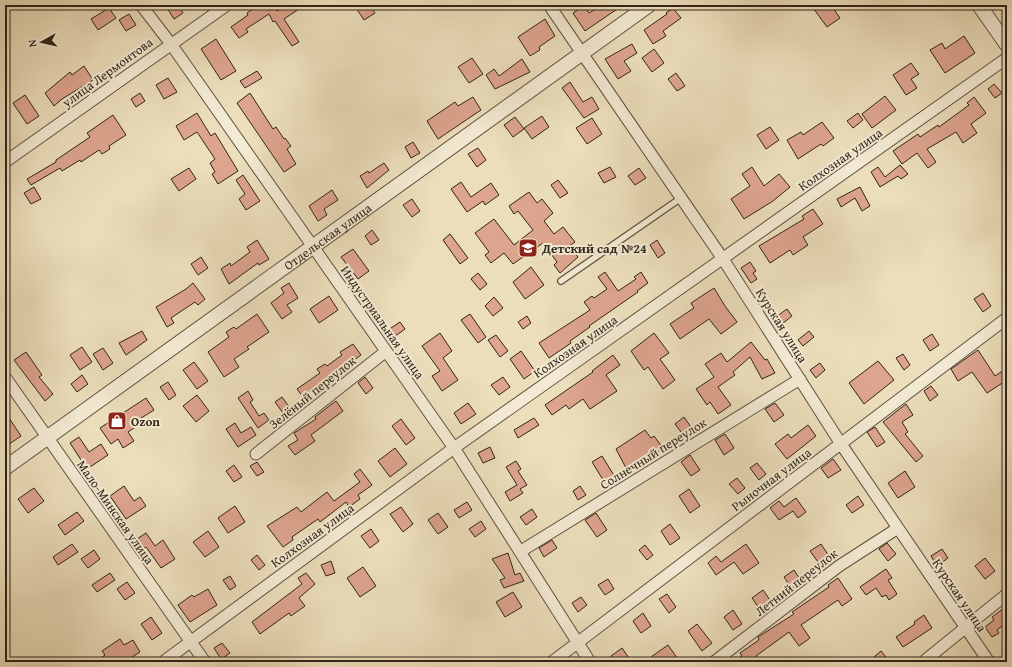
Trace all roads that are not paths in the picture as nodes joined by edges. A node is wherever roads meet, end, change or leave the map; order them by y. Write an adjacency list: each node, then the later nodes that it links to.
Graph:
1 (141, 5): 6 (street, Индустриальная улица)
2 (227, 5): 6 (street, улица Лермонтова)
3 (549, 5): 8 (street, Курская улица)
4 (649, 5): 8 (street, Отдельская улица)
5 (979, 5): 7 (street)
6 (171, 44): 10 (street, улица Лермонтова); 12 (street, Индустриальная улица)
7 (1007, 44)
8 (581, 54): 11 (street, Курская улица); 12 (street, Отдельская улица)
9 (1007, 58): 13 (street, Колхозная улица)
10 (5, 162)
11 (681, 198): 13 (street, Курская улица); 14 (lane)
12 (313, 245): 16 (street, Индустриальная улица); 19 (street, Отдельская улица)
13 (723, 259): 18 (street, Курская улица); 21 (street, Колхозная улица)
14 (561, 281)
15 (1007, 318): 20 (street, Рыночная улица)
16 (385, 352): 21 (street, Индустриальная улица); 22 (street, Зелёный переулок)
17 (5, 377): 19 (street, Мало-Минская улица)
18 (800, 379): 20 (street, Курская улица); 25 (street, Солнечный переулок)
19 (46, 438): 23 (street, Отдельская улица); 28 (street, Мало-Минская улица)
20 (841, 444): 24 (street, Курская улица); 29 (street, Рыночная улица)
21 (454, 448): 25 (street, Индустриальная улица); 28 (street, Колхозная улица)
22 (256, 454)
23 (5, 468)
24 (898, 528): 27 (street, Курская улица); 34 (street, Летний переулок)
25 (521, 551): 29 (street, Индустриальная улица)
26 (1007, 594): 27 (street)
27 (965, 629): 35 (street); 36 (street, Курская улица)
28 (191, 641): 30 (street, Колхозная улица); 31 (street, Мало-Минская улица)
29 (578, 643): 32 (street, Рыночная улица); 33 (street, Индустриальная улица)
30 (163, 662)
31 (205, 662)
32 (552, 662)
33 (590, 662)
34 (714, 662)
35 (923, 662)
36 (989, 662)

